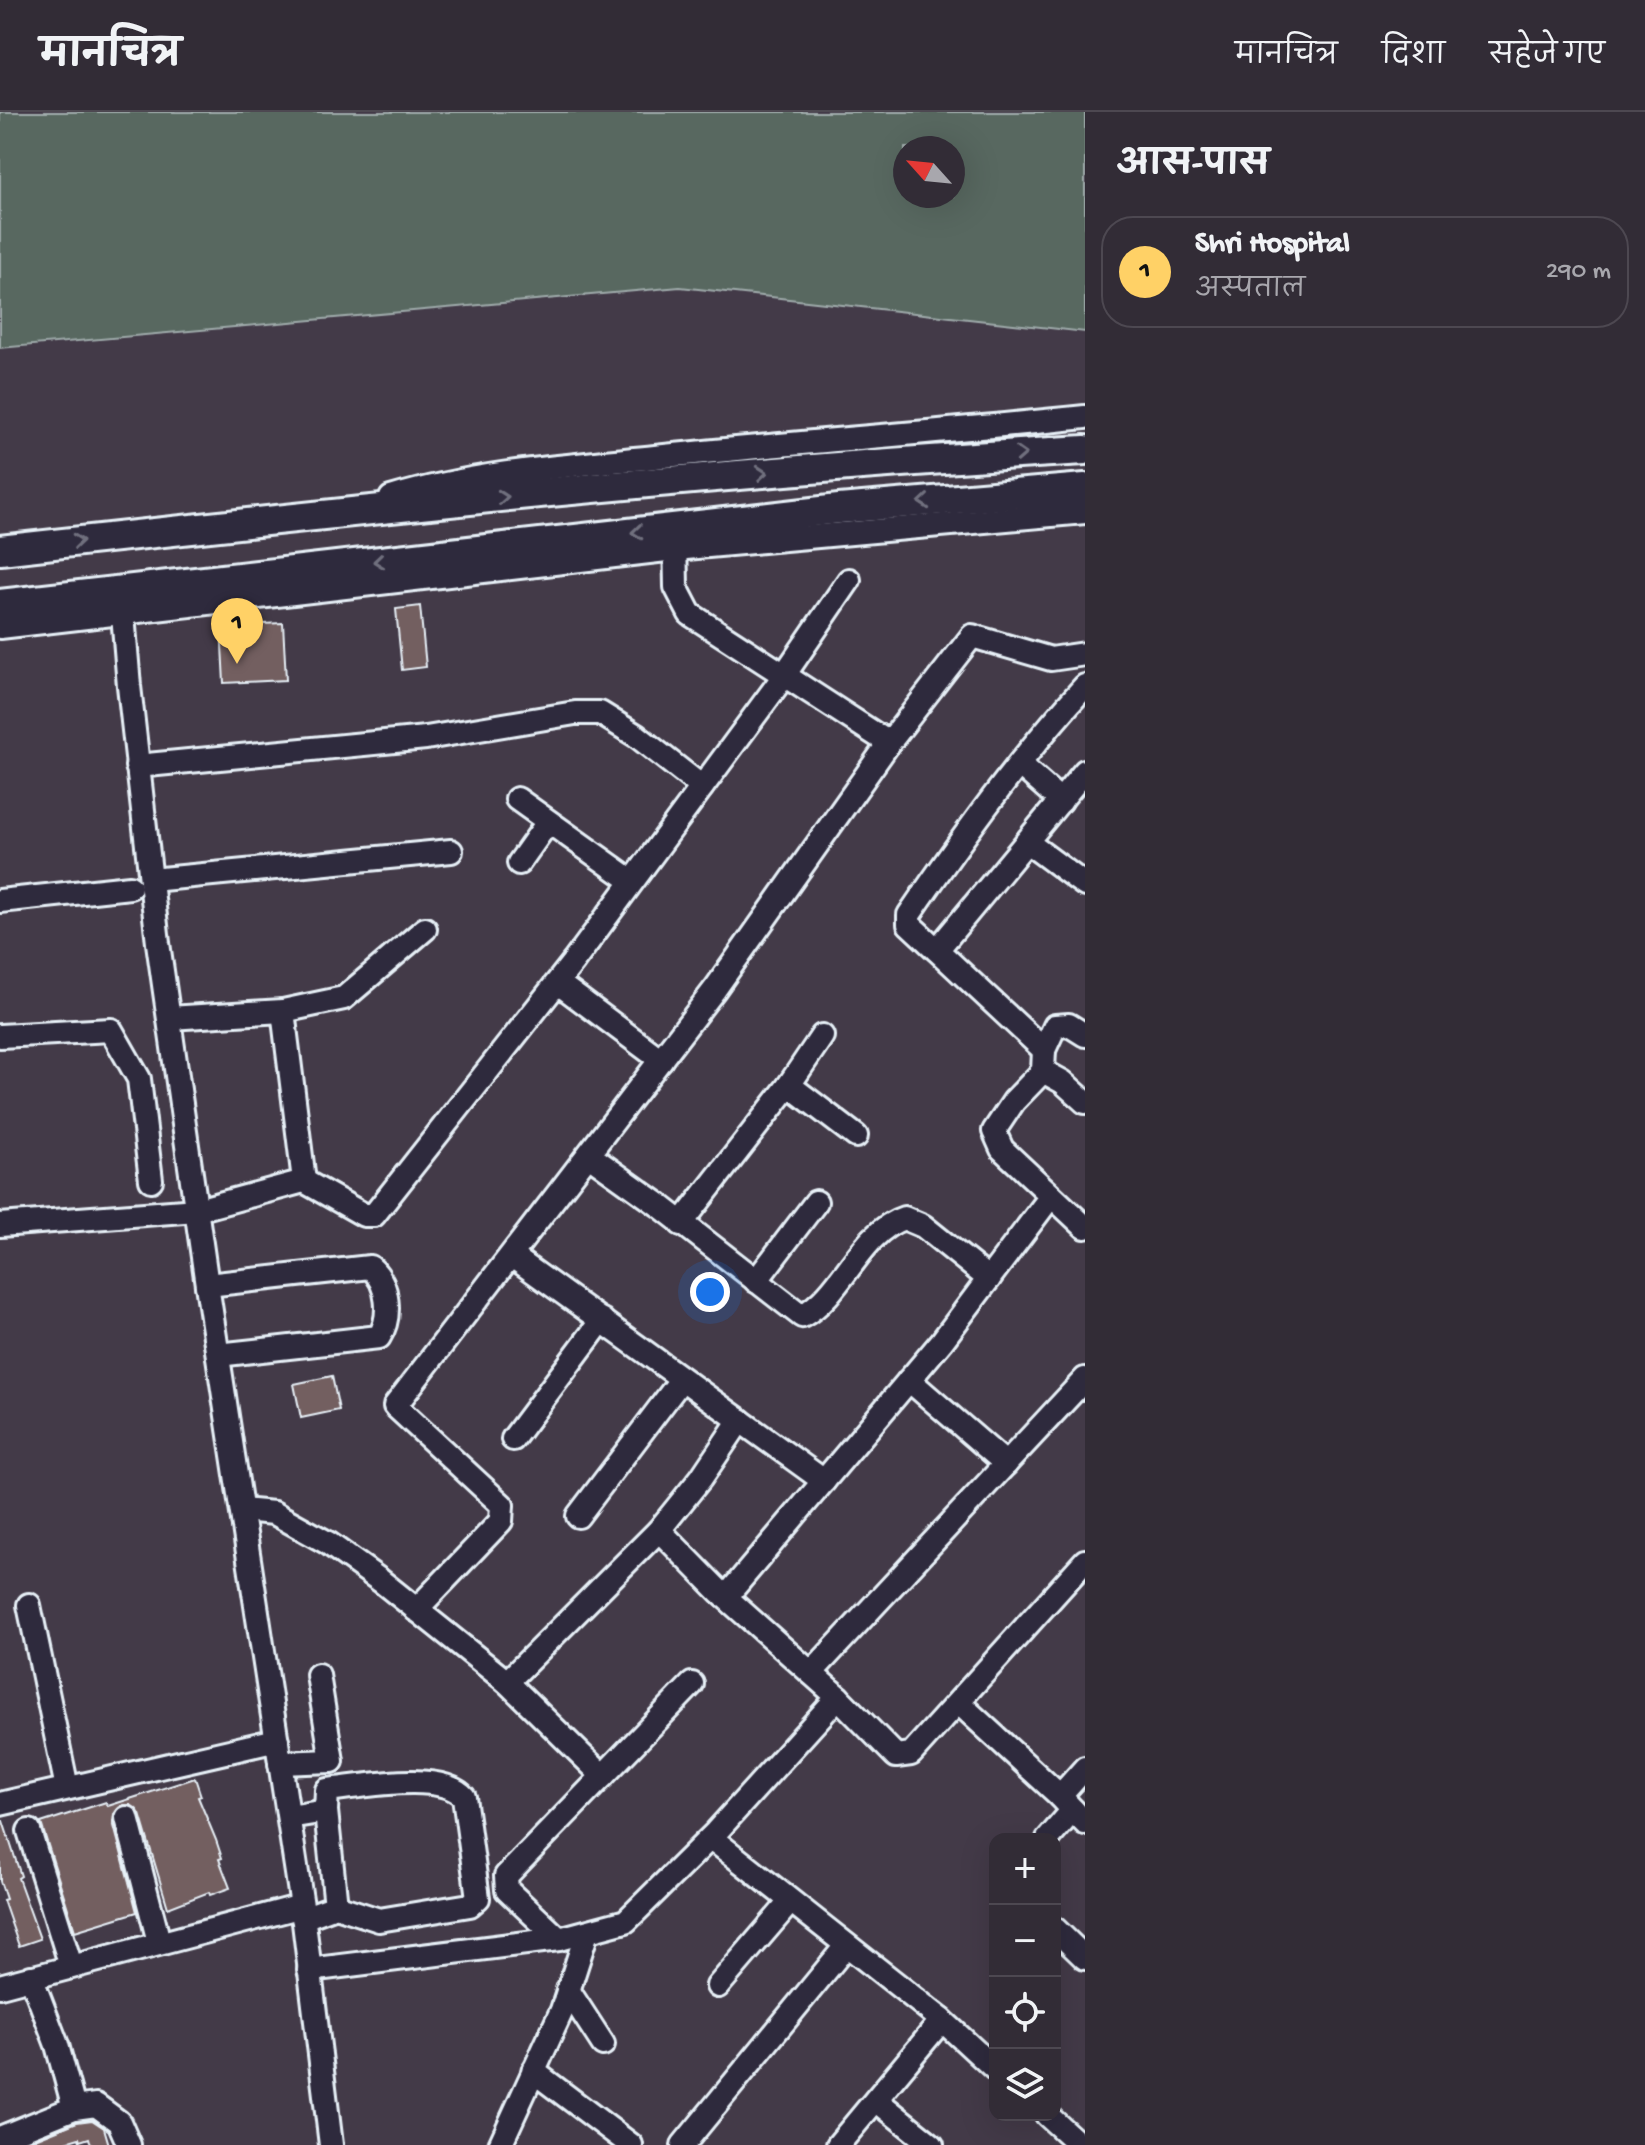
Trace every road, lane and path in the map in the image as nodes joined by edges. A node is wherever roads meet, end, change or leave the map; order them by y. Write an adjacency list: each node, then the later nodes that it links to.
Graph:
1 (1085, 417): 2 (street)
2 (876, 450): 3 (main road, one-way to 3); 7 (main road, one-way to 2)
3 (1085, 450)
4 (1085, 488): 6 (main road, one-way to 6)
5 (1085, 512): 6 (street)
6 (675, 539): 9 (main road); 13 (street)
7 (0, 550)
8 (849, 580): 13 (street)
9 (122, 601): 10 (main road); 11 (street); 17 (street)
10 (0, 604)
11 (0, 627)
12 (1085, 654): 15 (street)
13 (785, 674): 15 (street); 19 (street)
14 (1085, 686): 16 (street)
15 (889, 743): 38 (street)
16 (1019, 764): 21 (street); 31 (street)
17 (137, 766): 19 (street); 27 (street)
18 (1085, 771): 21 (street)
19 (702, 787): 26 (street)
20 (517, 799): 22 (street)
21 (1061, 801): 23 (street)
22 (548, 822): 25 (street); 26 (street)
23 (1027, 842): 28 (street); 31 (street)
24 (451, 851): 27 (street)
25 (519, 863)
26 (632, 881): 32 (street)
27 (141, 883): 29 (street); 34 (street)
28 (1085, 885)
29 (0, 901)
30 (425, 929): 33 (street)
31 (937, 950): 39 (street)
32 (558, 983): 38 (street); 45 (street)
33 (283, 1011): 34 (street); 45 (street)
34 (169, 1018): 48 (street)
35 (1085, 1035): 39 (street)
36 (0, 1036): 44 (street)
37 (822, 1036): 40 (street)
38 (661, 1060): 43 (street)
39 (1044, 1061): 41 (street); 46 (street)
40 (789, 1085): 42 (street); 49 (street)
41 (1085, 1102)
42 (856, 1136)
43 (589, 1155): 49 (street); 52 (street)
44 (151, 1180)
45 (304, 1181): 48 (street)
46 (1051, 1196): 51 (street); 53 (street)
47 (816, 1202): 54 (street)
48 (197, 1210): 50 (street); 55 (street)
49 (681, 1224): 54 (street)
50 (0, 1225)
51 (1085, 1227)
52 (512, 1256): 56 (street); 71 (street)
53 (989, 1279): 54 (street); 59 (street)
54 (756, 1281)
55 (207, 1285): 57 (street); 57 (street)
56 (602, 1320): 58 (street); 62 (street)
57 (218, 1355): 65 (street)
58 (681, 1380): 61 (street); 66 (street)
59 (909, 1380): 63 (street); 64 (street)
60 (1084, 1380): 63 (street)
61 (740, 1420): 64 (street); 67 (street)
62 (513, 1439)
63 (1006, 1464): 72 (street)
64 (824, 1481): 69 (street)
65 (242, 1510): 71 (street); 78 (street)
66 (578, 1516)
67 (659, 1530): 69 (street); 74 (street)
68 (1085, 1561): 77 (street)
69 (726, 1597): 72 (street)
70 (29, 1605): 84 (street)
71 (416, 1610): 74 (street)
72 (811, 1673): 76 (street)
73 (318, 1675): 79 (street)
74 (507, 1682): 83 (street)
75 (692, 1684): 83 (street)
76 (838, 1697): 77 (street); 92 (street)
77 (959, 1703): 86 (street)
78 (277, 1740): 80 (street); 84 (street)
79 (332, 1761): 80 (street); 82 (street)
80 (280, 1763): 88 (street)
81 (1085, 1768): 86 (street)
82 (448, 1776)
83 (603, 1776): 98 (street)
84 (67, 1788): 85 (street)
85 (0, 1804)
86 (1072, 1810): 91 (street)
87 (326, 1811): 88 (street); 94 (street); 94 (street)
88 (289, 1817): 95 (street)
89 (127, 1818): 99 (street)
90 (29, 1831): 102 (street)
91 (1053, 1833)
92 (711, 1838): 93 (street); 96 (street)
93 (790, 1902): 100 (street); 106 (street)
94 (336, 1906): 95 (street)
95 (302, 1912): 99 (street); 103 (street)
96 (587, 1932): 98 (street); 107 (street)
97 (1061, 1935): 101 (street)
98 (559, 1939): 103 (street)
99 (159, 1942): 102 (street)
100 (846, 1946): 108 (street); 120 (street)
101 (1085, 1958)
102 (71, 1966): 104 (street)
103 (309, 1970): 117 (street)
104 (31, 1977): 105 (street); 113 (street)
105 (0, 1986)
106 (718, 1986)
107 (568, 1990): 109 (street); 111 (street)
108 (942, 2020): 110 (street); 112 (street)
109 (603, 2044)
110 (989, 2063)
111 (533, 2071): 118 (street); 119 (street)
112 (876, 2100): 121 (street); 122 (street)
113 (74, 2108): 115 (street); 116 (street)
114 (1054, 2121): 123 (street)
115 (14, 2138)
116 (129, 2145)
117 (331, 2145)
118 (500, 2145)
119 (631, 2145)
120 (683, 2145)
121 (838, 2145)
122 (932, 2145)
123 (1080, 2145)

